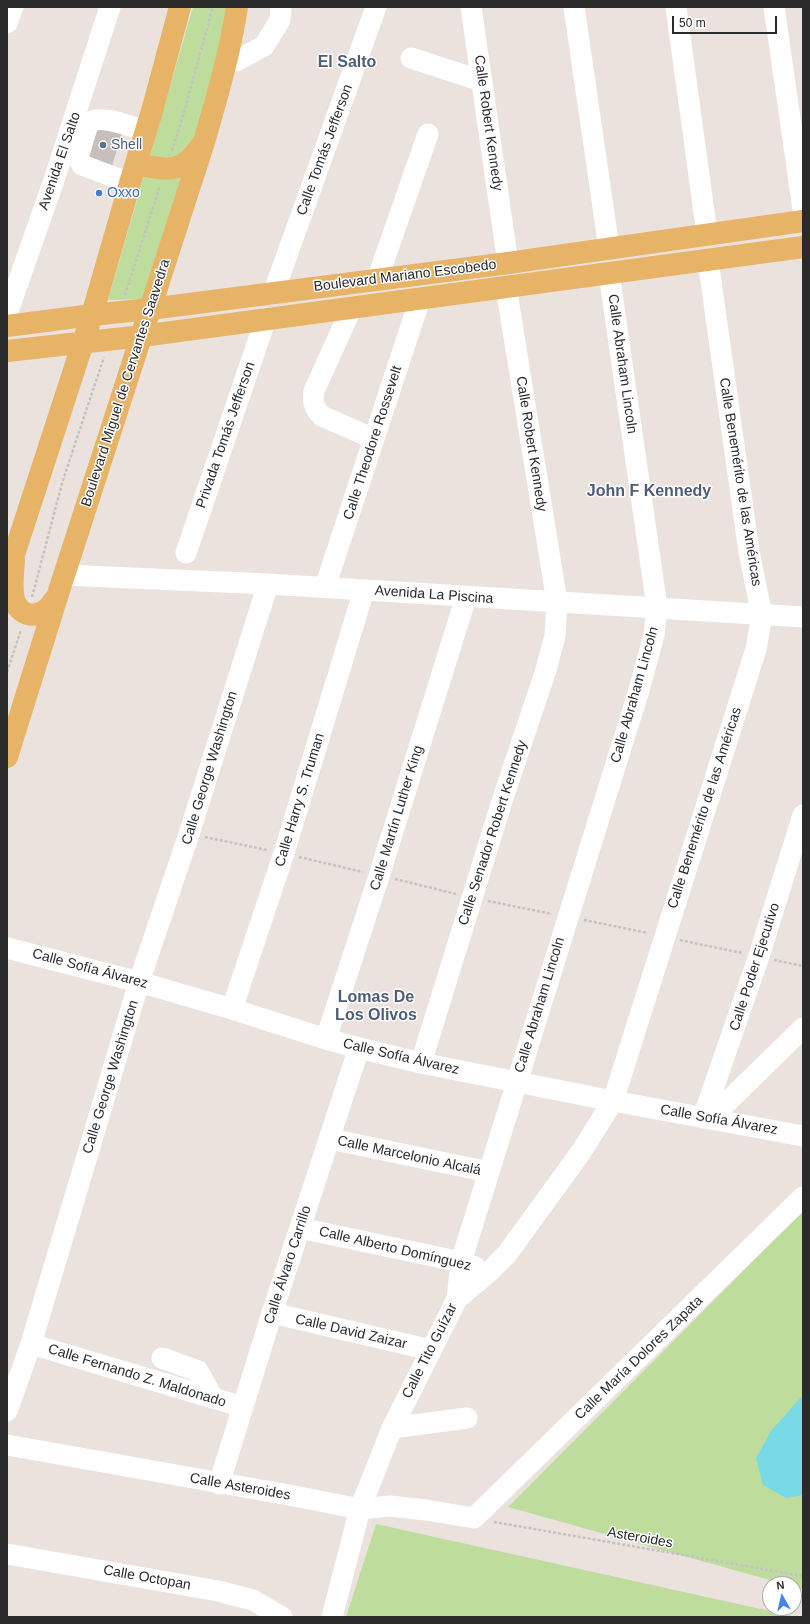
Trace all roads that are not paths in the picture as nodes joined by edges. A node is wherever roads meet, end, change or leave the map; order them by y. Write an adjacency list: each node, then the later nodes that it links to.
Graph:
1 (13, 7): 11 (street)
2 (110, 7): 33 (street, Avenida El Salto)
3 (180, 7): 15 (main road)
4 (237, 7): 13 (main road, Boulevard Miguel de Cervantes Saavedra)
5 (281, 7): 13 (street)
6 (376, 7): 29 (street, Calle Tomás Jefferson)
7 (472, 7): 14 (street, Calle Robert Kennedy)
8 (574, 7): 23 (street)
9 (676, 7): 21 (street)
10 (774, 7): 19 (street)
11 (7, 23)
12 (411, 58): 14 (street)
13 (227, 61): 17 (main road, Boulevard Miguel de Cervantes Saavedra)
14 (482, 81): 25 (street, Calle Robert Kennedy)
15 (146, 131): 18 (main road); 18 (street)
16 (428, 134): 27 (street)
17 (204, 142): 18 (main road); 32 (main road, Boulevard Miguel de Cervantes Saavedra)
18 (133, 174): 34 (main road)
19 (803, 209)
20 (803, 221): 21 (main road, Boulevard Mariano Escobedo)
21 (707, 234): 23 (main road, Boulevard Mariano Escobedo)
22 (803, 247): 24 (main road, Boulevard Mariano Escobedo)
23 (608, 248): 25 (main road, Boulevard Mariano Escobedo)
24 (708, 260): 26 (main road, Boulevard Mariano Escobedo); 52 (street, Calle Benemérito de las Américas)
25 (508, 263): 27 (main road, Boulevard Mariano Escobedo)
26 (609, 273): 28 (main road, Boulevard Mariano Escobedo); 51 (street, Calle Abraham Lincoln)
27 (377, 280): 29 (main road, Boulevard Mariano Escobedo)
28 (506, 287): 30 (main road, Boulevard Mariano Escobedo); 50 (street, Calle Robert Kennedy)
29 (273, 294): 32 (main road, Boulevard Mariano Escobedo)
30 (420, 299): 31 (main road, Boulevard Mariano Escobedo); 40 (street, Calle Theodore Rossevelt)
31 (352, 307): 35 (main road, Boulevard Mariano Escobedo); 40 (street)
32 (150, 309): 34 (main road, Boulevard Mariano Escobedo); 37 (main road, Boulevard Miguel de Cervantes Saavedra)
33 (7, 314)
34 (92, 315): 36 (main road, Boulevard Mariano Escobedo); 38 (main road)
35 (266, 318): 37 (main road, Boulevard Mariano Escobedo); 41 (street, Privada Tomás Jefferson)
36 (7, 326)
37 (142, 336): 38 (main road, Boulevard Mariano Escobedo); 43 (main road, Boulevard Miguel de Cervantes Saavedra)
38 (83, 342): 39 (main road, Boulevard Mariano Escobedo); 42 (main road)
39 (7, 351)
40 (374, 439): 46 (street, Calle Theodore Rossevelt)
41 (186, 552)
42 (15, 553): 44 (main road); 48 (main road)
43 (64, 575): 45 (street, Avenida La Piscina); 48 (main road, Boulevard Miguel de Cervantes Saavedra)
44 (7, 576)
45 (268, 584): 46 (street, Avenida La Piscina); 57 (street, Calle George Washington)
46 (325, 587): 47 (street, Avenida La Piscina)
47 (364, 590): 49 (street, Avenida La Piscina); 58 (street, Calle Harry S. Truman)
48 (57, 597): 54 (main road, Boulevard Miguel de Cervantes Saavedra)
49 (466, 597): 50 (street, Avenida La Piscina); 60 (street, Calle Martín Luther King)
50 (558, 602): 51 (street, Avenida La Piscina); 62 (street, Calle Senador Robert Kennedy)
51 (657, 607): 52 (street, Avenida La Piscina); 63 (street, Calle Abraham Lincoln)
52 (762, 615): 53 (street, Avenida La Piscina); 64 (street, Calle Benemérito de las Américas)
53 (803, 617)
54 (7, 757)
55 (803, 815): 65 (street, Calle Poder Ejecutivo)
56 (7, 948): 57 (street, Calle Sofía Álvarez)
57 (139, 982): 58 (street, Calle Sofía Álvarez); 75 (street, Calle George Washington)
58 (232, 1008): 60 (street, Calle Sofía Álvarez)
59 (803, 1028): 65 (street)
60 (326, 1039): 61 (street, Calle Sofía Álvarez)
61 (359, 1048): 62 (street, Calle Sofía Álvarez); 67 (street, Calle Álvaro Carrillo)
62 (421, 1063): 63 (street, Calle Sofía Álvarez)
63 (516, 1082): 64 (street, Calle Sofía Álvarez); 68 (street, Calle Tito Guízar)
64 (613, 1101): 65 (street, Calle Sofía Álvarez); 72 (street, Calle Benemérito de las Américas)
65 (707, 1118): 66 (street, Calle Sofía Álvarez)
66 (803, 1136)
67 (330, 1139): 68 (street, Calle Marcelonio Alcalá); 70 (street, Calle Álvaro Carrillo)
68 (489, 1172): 71 (street, Calle Tito Guízar)
69 (803, 1197): 86 (street, Calle María Dolores Zapata)
70 (300, 1228): 71 (street, Calle Alberto Domínguez); 74 (street, Calle Álvaro Carrillo)
71 (461, 1262): 72 (street, Calle Alberto Domínguez); 73 (street, Calle Tito Guízar)
72 (490, 1271): 73 (street, Calle Benemérito de las Américas)
73 (457, 1299): 76 (street, Calle Tito Guízar)
74 (272, 1313): 76 (street, Calle David Zaizar); 79 (street, Calle Álvaro Carrillo)
75 (31, 1344): 78 (street, Calle Fernando Z. Maldonado); 80 (street, Calle George Washington)
76 (431, 1350): 82 (street, Calle Tito Guízar)
77 (162, 1358): 78 (street)
78 (213, 1398): 79 (street, Calle Fernando Z. Maldonado)
79 (243, 1407): 84 (street, Calle Álvaro Carrillo)
80 (7, 1411)
81 (467, 1418): 82 (street)
82 (392, 1428): 85 (street, Calle Tito Guízar)
83 (7, 1445): 84 (street, Calle Asteroides)
84 (219, 1484): 85 (street, Calle Asteroides)
85 (360, 1509): 86 (street, Calle Asteroides); 89 (street, Calle Tito Guízar)
86 (474, 1518)
87 (7, 1554): 88 (street, Calle Octopan)
88 (282, 1617)
89 (332, 1617)

